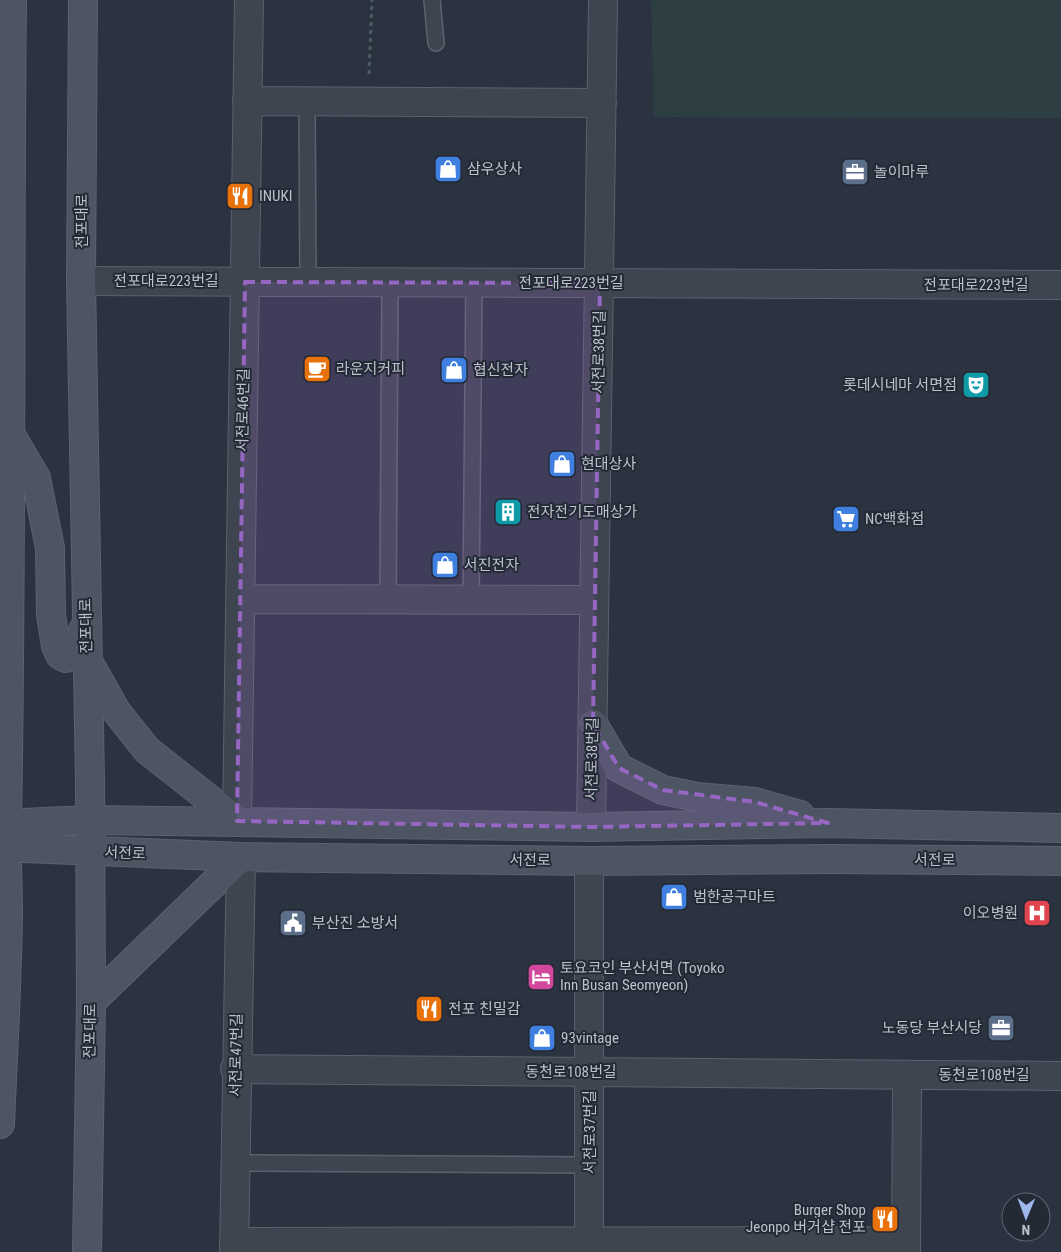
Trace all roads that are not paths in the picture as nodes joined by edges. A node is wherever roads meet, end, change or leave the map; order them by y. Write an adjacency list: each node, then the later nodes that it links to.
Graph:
1 (12, 0): 10 (main road)
2 (83, 0): 11 (main road, 전포대로)
3 (249, 0): 7 (street, 서전로46번길)
4 (432, 0): 6 (lane)
5 (602, 0): 9 (street, 서전로38번길)
6 (436, 43)
7 (248, 101): 8 (street); 12 (street, 서전로46번길)
8 (307, 101): 9 (street); 13 (lane)
9 (602, 103): 16 (street, 서전로38번길)
10 (3, 280): 18 (main road)
11 (81, 281): 12 (street, 전포대로223번길); 23 (main road, 전포대로)
12 (245, 282): 13 (street, 전포대로223번길); 19 (street, 서전로46번길)
13 (308, 282): 14 (street, 전포대로223번길)
14 (390, 282): 15 (street, 전포대로223번길); 20 (lane)
15 (474, 283): 16 (street, 전포대로223번길); 21 (lane)
16 (600, 283): 17 (street, 전포대로223번길); 22 (street, 서전로38번길)
17 (1061, 285)
18 (12, 435): 23 (main road); 25 (main road)
19 (241, 599): 20 (street); 28 (street, 서전로46번길)
20 (388, 600): 21 (street)
21 (471, 600): 22 (street)
22 (594, 600): 26 (street, 서전로38번길)
23 (86, 622): 24 (main road, 전포대로)
24 (86, 658): 27 (main road, 전포대로); 28 (main road)
25 (5, 678): 32 (main road)
26 (593, 724): 29 (main road); 30 (street, 서전로38번길)
27 (89, 820): 28 (main road); 32 (main road); 33 (main road, 전포대로)
28 (237, 821): 30 (main road)
29 (828, 823): 30 (main road); 31 (main road)
30 (591, 827)
31 (1061, 828)
32 (3, 836): 33 (main road, 서전로); 42 (main road)
33 (90, 852): 34 (main road, 서전로); 37 (main road, 전포대로)
34 (241, 857): 35 (main road, 서전로); 37 (main road); 38 (street, 서전로47번길)
35 (589, 861): 36 (main road, 서전로); 39 (street, 서전로37번길)
36 (1061, 861)
37 (91, 1002): 48 (main road, 전포대로)
38 (235, 1069): 39 (street, 동천로108번길); 43 (street, 서전로47번길)
39 (590, 1072): 40 (street, 동천로108번길); 44 (street, 서전로37번길)
40 (907, 1075): 41 (street, 동천로108번길); 47 (street)
41 (1061, 1076)
42 (0, 1124)
43 (234, 1164): 44 (lane); 45 (street, 서전로47번길)
44 (590, 1165): 46 (street, 서전로37번길)
45 (234, 1247): 46 (street)
46 (590, 1247): 47 (street)
47 (906, 1247)
48 (87, 1252)

